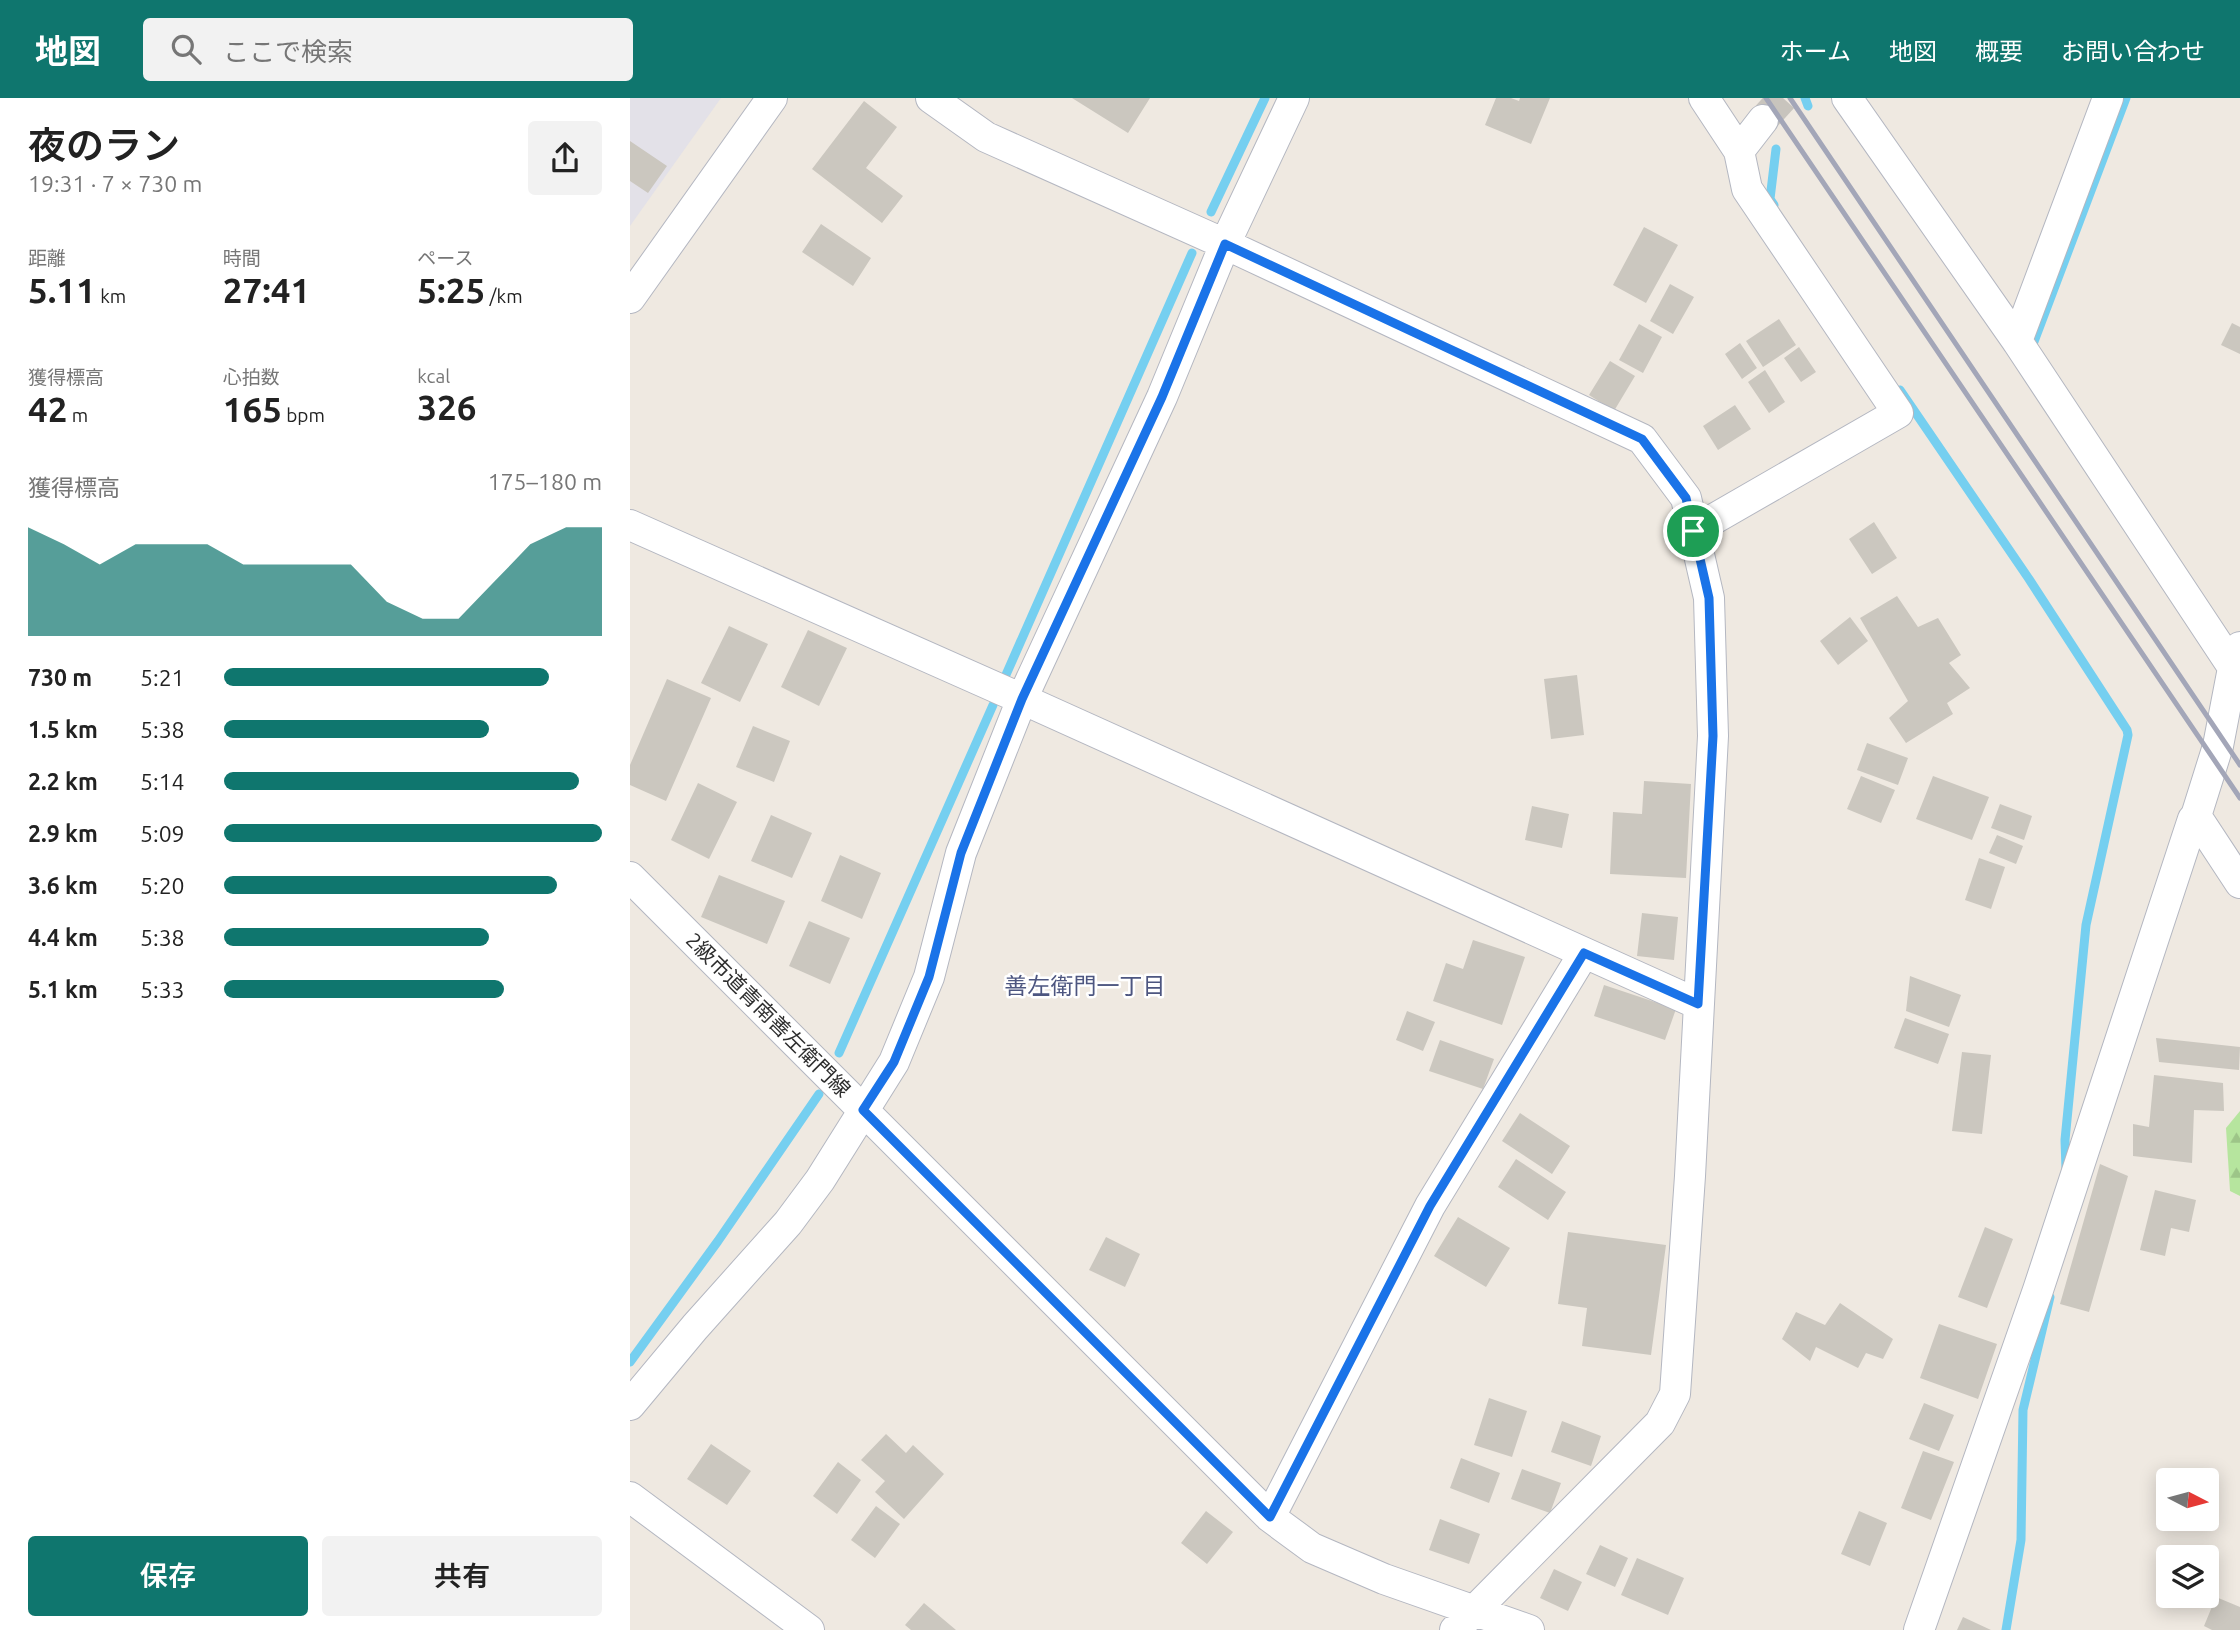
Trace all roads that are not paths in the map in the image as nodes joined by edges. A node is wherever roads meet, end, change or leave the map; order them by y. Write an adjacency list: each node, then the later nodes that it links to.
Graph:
1 (772, 98): 10 (street)
2 (931, 98): 9 (street)
3 (1294, 98): 9 (street)
4 (1704, 98): 8 (street)
5 (1847, 98): 11 (street)
6 (2108, 98): 11 (street)
7 (1763, 120): 8 (street)
8 (1740, 151): 13 (street)
9 (1225, 244): 13 (street); 15 (street)
10 (630, 298)
11 (2017, 341): 14 (street)
12 (630, 525): 15 (street)
13 (1693, 531): 20 (street)
14 (2238, 665): 16 (street)
15 (1022, 699): 19 (street); 21 (street)
16 (2196, 816): 18 (street); 28 (street)
17 (630, 877): 21 (street, 2級市道青南善左衛門線)
18 (2240, 883)
19 (1584, 953): 20 (street); 24 (street)
20 (1698, 1004): 25 (street)
21 (863, 1110): 22 (street); 24 (street, 2級市道青南善左衛門線)
22 (630, 1405)
23 (630, 1497): 26 (street)
24 (1270, 1517): 25 (street, 2級市道青南善左衛門線)
25 (1465, 1620): 27 (street, 2級市道青南善左衛門線)
26 (809, 1630)
27 (1529, 1630)
28 (1919, 1630)

